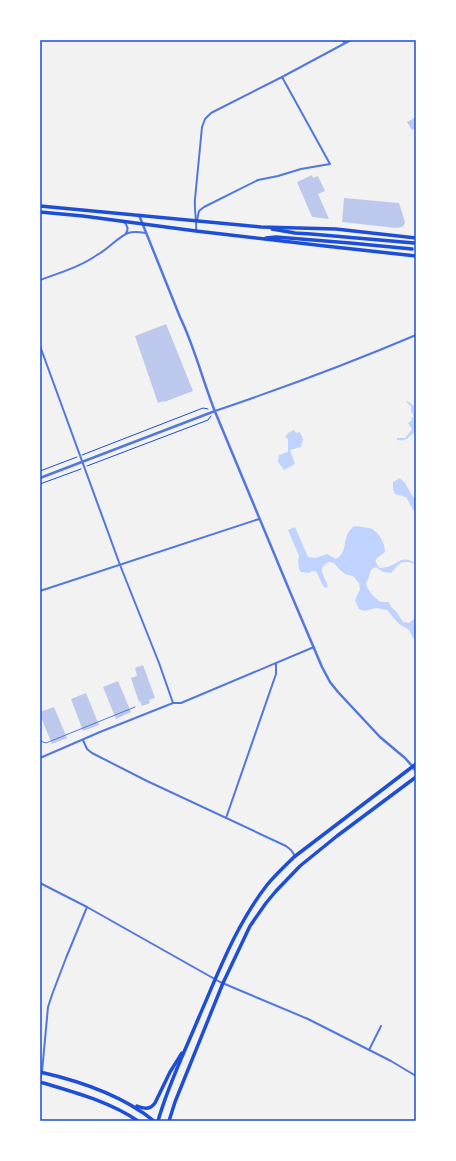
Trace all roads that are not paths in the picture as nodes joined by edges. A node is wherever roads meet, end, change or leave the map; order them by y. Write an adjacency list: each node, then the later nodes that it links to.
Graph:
1 (342, 40): 3 (street)
2 (351, 40): 3 (street)
3 (345, 43): 4 (street)
4 (282, 77): 9 (street); 9 (street)
5 (40, 206): 7 (main road)
6 (40, 212): 8 (main road)
7 (140, 215): 9 (main road); 10 (street)
8 (124, 221): 10 (main road); 14 (street)
9 (197, 221): 11 (main road); 12 (street)
10 (142, 224): 12 (main road); 13 (street)
11 (261, 227): 15 (main road); 17 (main road)
12 (196, 231): 16 (main road)
13 (146, 233): 14 (street); 23 (street)
14 (125, 234): 20 (street)
15 (416, 238)
16 (263, 239): 18 (main road); 19 (main road)
17 (414, 243)
18 (412, 249)
19 (416, 256)
20 (40, 280)
21 (416, 335): 23 (street)
22 (40, 346): 24 (street)
23 (215, 411): 24 (street); 26 (street)
24 (82, 461): 25 (street); 27 (street)
25 (40, 478)
26 (260, 520): 27 (street); 29 (street)
27 (120, 565): 28 (street); 31 (street)
28 (40, 591)
29 (314, 647): 30 (street); 36 (street)
30 (276, 663): 31 (street); 39 (street)
31 (173, 704): 33 (street)
32 (136, 708): 34 (lane)
33 (83, 740): 35 (street); 39 (street)
34 (40, 741)
35 (40, 758)
36 (414, 765): 37 (street); 40 (main road)
37 (416, 772)
38 (416, 777): 44 (main road)
39 (226, 818): 40 (street)
40 (296, 856): 43 (main road)
41 (40, 883): 42 (street)
42 (87, 907): 43 (street); 48 (street)
43 (216, 979): 44 (street); 46 (main road)
44 (224, 983): 47 (street); 55 (main road)
45 (381, 1026): 47 (street)
46 (185, 1050): 51 (main road); 54 (main road)
47 (369, 1050): 49 (street)
48 (41, 1072): 50 (street); 51 (main road)
49 (416, 1076)
50 (40, 1082): 52 (main road)
51 (123, 1101): 53 (main road)
52 (138, 1121)
53 (154, 1121)
54 (158, 1121)
55 (169, 1121)

